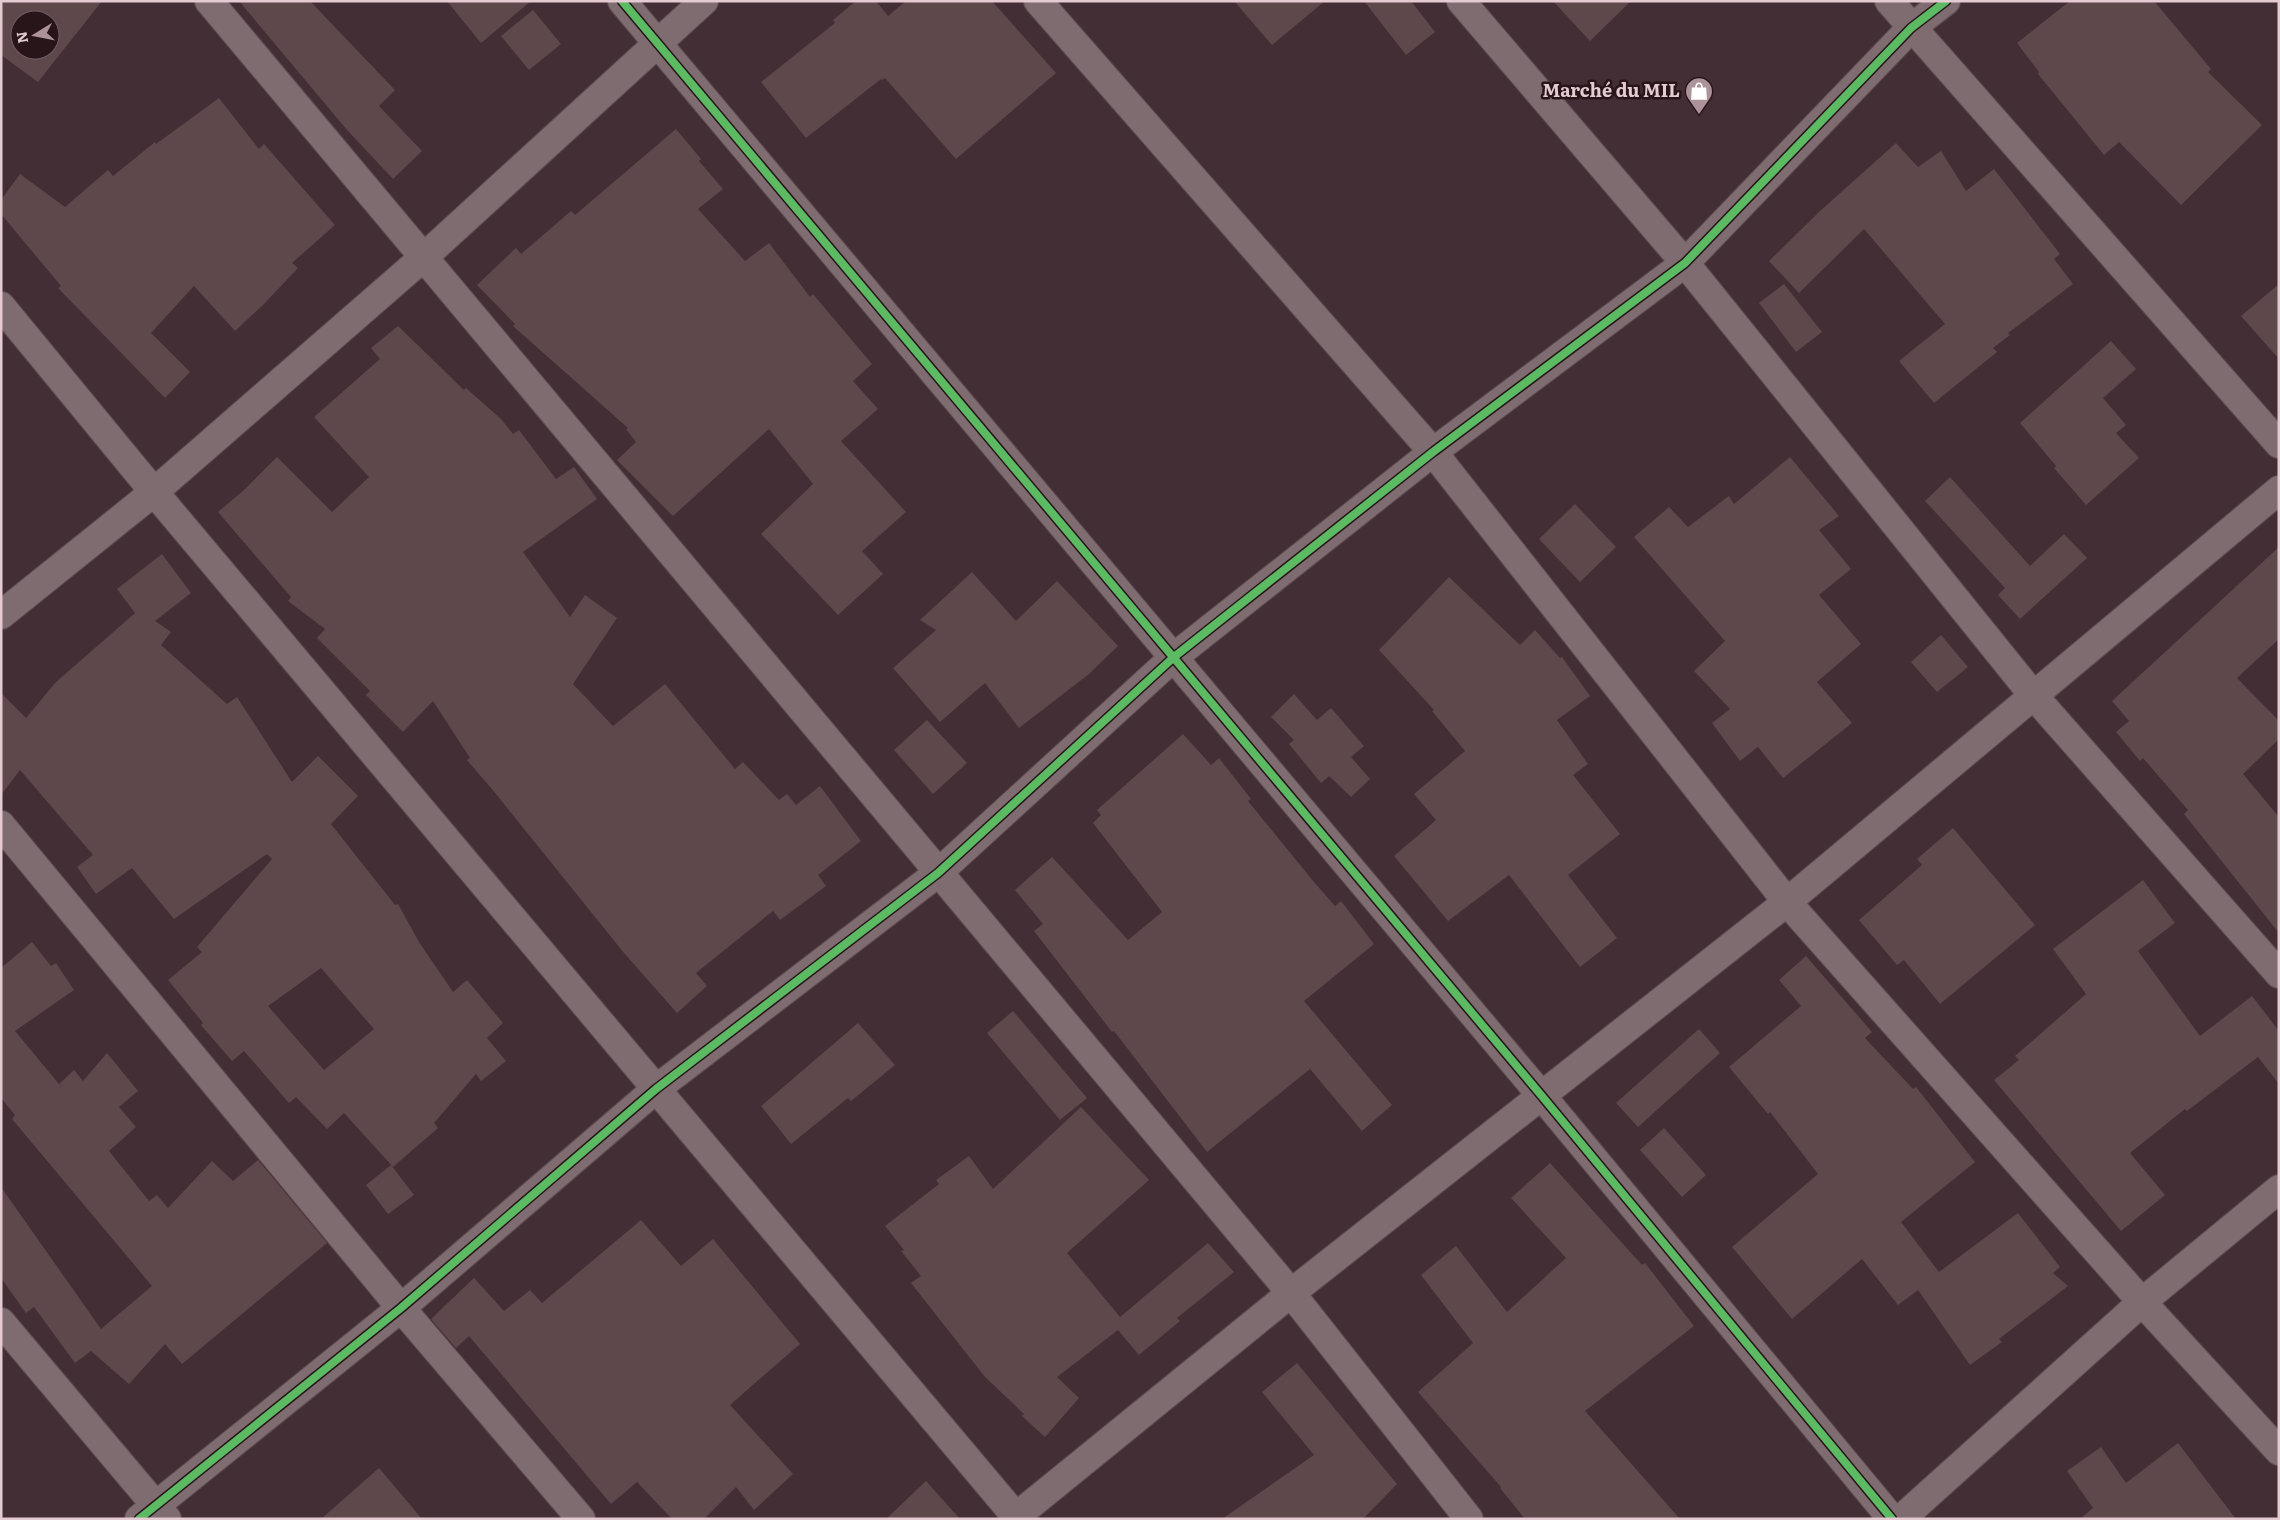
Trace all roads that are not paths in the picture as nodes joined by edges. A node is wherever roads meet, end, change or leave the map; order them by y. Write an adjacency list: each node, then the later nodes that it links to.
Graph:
1 (209, 1): 10 (street)
2 (622, 1): 9 (street)
3 (704, 1): 9 (street)
4 (1038, 1): 14 (street)
5 (1461, 1): 11 (street)
6 (1890, 1): 8 (street)
7 (1946, 1): 8 (street)
8 (1911, 28): 11 (street); 13 (street)
9 (658, 44): 10 (street); 18 (street)
10 (425, 256): 16 (street); 21 (street)
11 (1685, 263): 14 (street); 19 (street)
12 (1, 306): 16 (street)
13 (2279, 444)
14 (1433, 452): 18 (street); 22 (street)
15 (2279, 490): 19 (street)
16 (154, 492): 17 (street); 24 (street)
17 (1, 615)
18 (1174, 657): 21 (street); 25 (street)
19 (2033, 695): 22 (street); 23 (street)
20 (1, 825): 29 (street)
21 (938, 873): 24 (street); 27 (street)
22 (1787, 902): 25 (street); 28 (street)
23 (2279, 974)
24 (656, 1089): 29 (street); 33 (street)
25 (1541, 1095): 27 (street); 36 (street)
26 (2279, 1189): 28 (street)
27 (1291, 1293): 33 (street); 35 (street)
28 (2142, 1302): 31 (street); 37 (street)
29 (401, 1308): 32 (street); 34 (street)
30 (1, 1322): 32 (street)
31 (2279, 1451)
32 (154, 1514)
33 (1016, 1518)
34 (581, 1519)
35 (1469, 1519)
36 (1892, 1519)
37 (1901, 1519)

